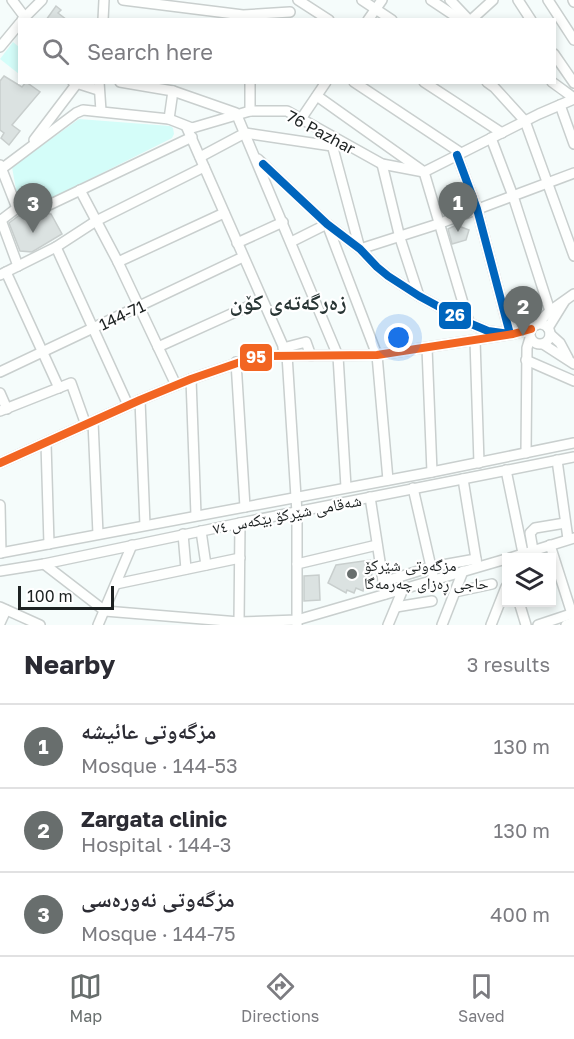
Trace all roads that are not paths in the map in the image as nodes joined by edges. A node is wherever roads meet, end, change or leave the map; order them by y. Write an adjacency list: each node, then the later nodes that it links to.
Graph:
1 (12, 0): 16 (street)
2 (42, 0): 17 (street)
3 (104, 0): 18 (street)
4 (123, 0): 15 (street)
5 (295, 0): 14 (street); 19 (street)
6 (362, 0): 13 (street)
7 (382, 0): 13 (street)
8 (431, 0): 22 (street)
9 (450, 0): 23 (street)
10 (493, 0): 24 (street)
11 (518, 0): 25 (street)
12 (548, 0): 27 (street)
13 (376, 9): 20 (street); 21 (street)
14 (290, 16): 15 (street)
15 (243, 17)
16 (21, 18)
17 (23, 18)
18 (103, 18)
19 (326, 18)
20 (369, 18)
21 (389, 18)
22 (458, 18)
23 (468, 18)
24 (472, 18)
25 (530, 18)
26 (16, 36): 28 (street)
27 (574, 40)
28 (0, 47)
29 (556, 56): 30 (street)
30 (574, 83)
31 (75, 84): 59 (street)
32 (84, 84): 40 (street)
33 (132, 84): 41 (street)
34 (250, 84): 46 (street)
35 (325, 84): 42 (street)
36 (357, 84): 60 (street)
37 (427, 84): 53 (street)
38 (490, 84): 50 (street)
39 (555, 84): 43 (street)
40 (99, 86): 45 (street)
41 (172, 91): 47 (street); 48 (street)
42 (317, 96): 49 (street); 55 (street)
43 (574, 99): 44 (street)
44 (560, 105): 50 (street); 58 (street)
45 (101, 111): 48 (street); 59 (street)
46 (250, 111): 47 (street, 76 Pazhar); 49 (street, 76 Pazhar)
47 (236, 113): 51 (street, 76 Pazhar); 52 (street)
48 (169, 119): 51 (street)
49 (302, 119): 57 (street, 76 Pazhar)
50 (525, 121): 53 (street); 69 (street)
51 (188, 128): 54 (street)
52 (245, 133): 57 (street); 61 (street); 63 (street)
53 (502, 133): 56 (street)
54 (192, 138): 63 (street); 70 (street)
55 (375, 138): 62 (street); 67 (street)
56 (491, 138): 60 (street); 71 (street)
57 (331, 142): 62 (street, 76 Pazhar); 84 (street)
58 (574, 144)
59 (28, 148): 65 (street)
60 (459, 154): 67 (street); 73 (street)
61 (254, 156): 77 (street); 78 (street)
62 (365, 156): 64 (street, 76 Pazhar)
63 (200, 157): 66 (street)
64 (382, 164): 67 (street, 76 Pazhar); 80 (street)
65 (2, 165): 72 (street)
66 (204, 167): 74 (street); 76 (street)
67 (424, 172): 79 (street)
68 (574, 173): 69 (street)
69 (547, 183): 71 (street); 85 (street)
70 (80, 190): 72 (street); 76 (street)
71 (513, 196): 73 (street); 94 (street)
72 (17, 208): 75 (street)
73 (477, 210): 79 (street); 99 (street)
74 (224, 213): 82 (street); 87 (street)
75 (0, 220): 88 (street)
76 (96, 221): 83 (street); 87 (street)
77 (283, 222): 81 (street); 82 (street)
78 (327, 224): 81 (street); 84 (street); 107 (street)
79 (438, 224): 80 (street); 95 (street)
80 (400, 238): 84 (street); 91 (street)
81 (291, 242): 109 (street)
82 (237, 243): 86 (street)
83 (56, 247): 88 (street); 96 (street)
84 (360, 249): 91 (street)
85 (574, 256)
86 (243, 257): 92 (street); 93 (street, 144-71)
87 (118, 262): 93 (street)
88 (18, 266): 89 (street)
89 (3, 273): 105 (street)
90 (574, 294): 94 (street)
91 (419, 296): 95 (street)
92 (262, 300): 103 (street); 106 (street)
93 (139, 306): 96 (street, 144-71); 103 (street)
94 (553, 314): 97 (street); 98 (street); 101 (street)
95 (469, 323): 99 (street)
96 (94, 328): 105 (street, 144-71); 120 (street)
97 (549, 331): 98 (street); 101 (street); 102 (street)
98 (532, 332): 99 (street); 102 (street); 110 (street)
99 (512, 334): 100 (street)
100 (475, 339): 104 (street); 130 (street)
101 (560, 343): 111 (street)
102 (543, 344): 111 (street)
103 (158, 347): 116 (street)
104 (427, 348): 107 (street); 132 (street)
105 (44, 351): 113 (street, 144-71); 117 (street)
106 (285, 352): 108 (street); 108 (street); 112 (street); 138 (street)
107 (377, 355): 109 (street); 134 (street)
108 (311, 356): 109 (street)
109 (338, 357): 135 (street)
110 (526, 360): 115 (street); 126 (street)
111 (572, 362)
112 (236, 363): 114 (street); 140 (street)
113 (0, 372)
114 (191, 379): 116 (street); 142 (street)
115 (574, 381)
116 (176, 385): 119 (street)
117 (59, 388): 121 (street); 122 (street)
118 (0, 393): 121 (street)
119 (140, 400): 120 (street); 145 (street)
120 (128, 405): 122 (street)
121 (3, 410)
122 (89, 424): 124 (street); 147 (street)
123 (574, 438): 125 (street)
124 (46, 443): 129 (street); 150 (street)
125 (574, 443): 126 (street, شەقامی شێرکۆ بێکەس ٧٤)
126 (526, 453): 130 (street, شەقامی شێرکۆ بێکەس ٧٤)
127 (574, 457): 128 (street, شەقامی شێرکۆ بێکەس ٧٤)
128 (557, 460): 131 (street, شەقامی شێرکۆ بێکەس ٧٤); 144 (street)
129 (0, 463)
130 (479, 463): 132 (street, شەقامی شێرکۆ بێکەس ٧٤)
131 (506, 470): 133 (street, شەقامی شێرکۆ بێکەس ٧٤); 154 (street)
132 (432, 472): 134 (street, شەقامی شێرکۆ بێکەس ٧٤)
133 (463, 479): 136 (street, شەقامی شێرکۆ بێکەس ٧٤); 159 (street)
134 (388, 480): 135 (street, شەقامی شێرکۆ بێکەس ٧٤)
135 (346, 488): 138 (street, شەقامی شێرکۆ بێکەس ٧٤)
136 (414, 488): 137 (street, شەقامی شێرکۆ بێکەس ٧٤); 163 (street)
137 (370, 497): 141 (street, شەقامی شێرکۆ بێکەس ٧٤); 152 (street)
138 (296, 498): 140 (street, شەقامی شێرکۆ بێکەس ٧٤); 141 (street)
139 (0, 505): 155 (street)
140 (245, 507): 142 (street, شەقامی شێرکۆ بێکەس ٧٤)
141 (297, 513): 143 (street, شەقامی شێرکۆ بێکەس ٧٤); 161 (street)
142 (196, 515): 145 (street, شەقامی شێرکۆ بێکەس ٧٤)
143 (240, 523): 146 (street, شەقامی شێرکۆ بێکەس ٧٤); 157 (street)
144 (565, 523): 149 (street); 154 (street)
145 (145, 525): 147 (street, شەقامی شێرکۆ بێکەس ٧٤)
146 (201, 531): 148 (street, شەقامی شێرکۆ بێکەس ٧٤); 162 (street)
147 (98, 534): 150 (street, شەقامی شێرکۆ بێکەس ٧٤)
148 (183, 534): 151 (street, شەقامی شێرکۆ بێکەس ٧٤); 164 (street)
149 (571, 538): 153 (street)
150 (49, 543): 155 (street, شەقامی شێرکۆ بێکەس ٧٤)
151 (132, 545): 160 (street, شەقامی شێرکۆ بێکەس ٧٤); 169 (street)
152 (377, 545): 161 (street); 168 (street)
153 (549, 545): 154 (street); 180 (street)
154 (528, 551): 156 (street)
155 (1, 553)
156 (522, 553)
157 (240, 558): 162 (street); 181 (street)
158 (502, 559): 159 (street)
159 (476, 563): 163 (street); 166 (street)
160 (44, 564): 165 (street, شەقامی شێرکۆ بێکەس ٧٤); 179 (street)
161 (297, 564): 183 (street)
162 (206, 565): 164 (street)
163 (431, 567): 167 (street); 168 (street)
164 (186, 569): 169 (street)
165 (0, 571)
166 (463, 571): 167 (street); 172 (street)
167 (434, 580): 171 (street)
168 (384, 582): 173 (street)
169 (116, 584): 179 (street)
170 (492, 584): 172 (street)
171 (403, 589): 173 (street); 176 (street)
172 (455, 592): 187 (street)
173 (385, 594): 183 (street)
174 (502, 599): 188 (street)
175 (432, 601): 176 (street)
176 (396, 607): 186 (street)
177 (520, 607): 189 (street)
178 (3, 609): 182 (street); 184 (street)
179 (105, 611): 181 (street); 185 (street)
180 (573, 616): 190 (street); 191 (street)
181 (239, 622): 183 (street)
182 (0, 623)
183 (297, 623)
184 (40, 625)
185 (98, 625)
186 (388, 625)
187 (442, 625)
188 (491, 625)
189 (526, 625)
190 (538, 625)
191 (566, 625)

